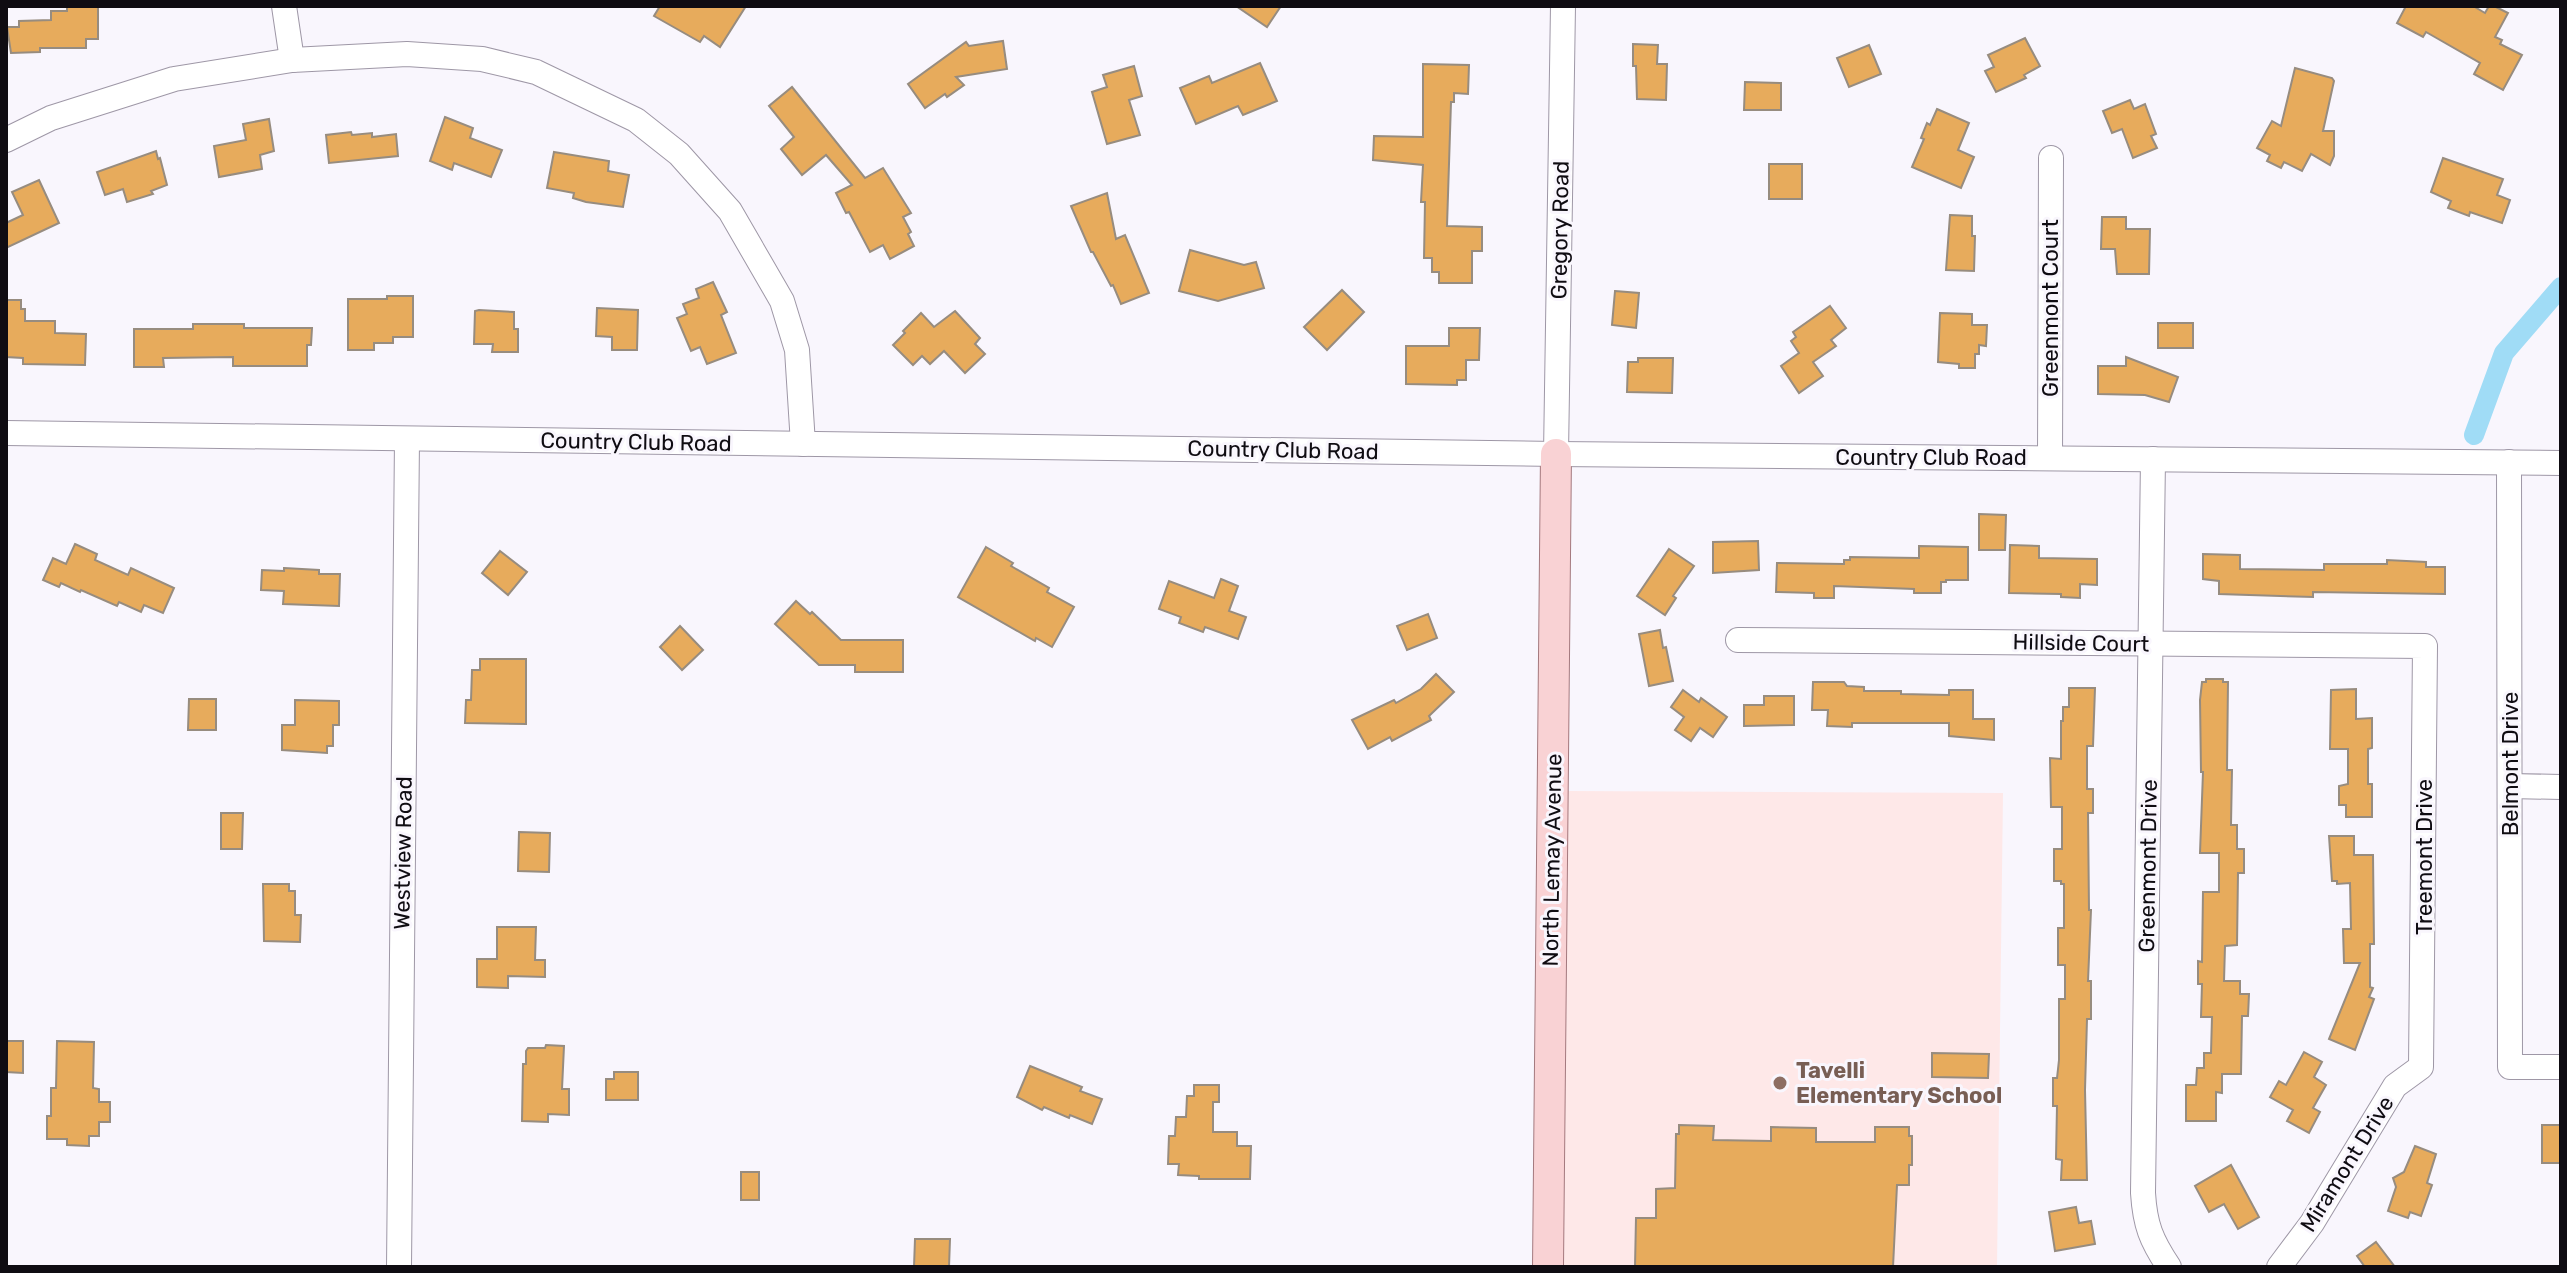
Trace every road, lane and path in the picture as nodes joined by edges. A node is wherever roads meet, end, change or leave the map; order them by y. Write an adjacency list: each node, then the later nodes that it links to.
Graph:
1 (284, 6): 3 (street)
2 (1563, 6): 9 (street, Gregory Road)
3 (292, 60): 4 (street); 8 (street)
4 (6, 140)
5 (2051, 158): 10 (street, Greenmont Court)
6 (6, 433): 7 (street, Country Club Road)
7 (407, 439): 8 (street, Country Club Road); 21 (street, Westview Road)
8 (803, 444): 9 (street, Country Club Road)
9 (1556, 454): 10 (street, Country Club Road); 22 (main road, North Lemay Avenue)
10 (2050, 458): 11 (street, Country Club Road)
11 (2153, 459): 12 (street, Country Club Road); 15 (street, Greenmont Drive)
12 (2509, 462): 13 (street, Country Club Road); 17 (street, Belmont Drive)
13 (2561, 463)
14 (1738, 640): 15 (street, Hillside Court)
15 (2151, 644): 16 (street, Hillside Court); 23 (street, Greenmont Drive)
16 (2425, 646): 19 (street, Treemont Drive)
17 (2510, 786): 18 (street); 20 (street, Belmont Drive)
18 (2561, 787)
19 (2421, 1067): 24 (street, Miramont Drive)
20 (2561, 1067)
21 (399, 1267)
22 (1548, 1267)
23 (2169, 1267)
24 (2279, 1267)

